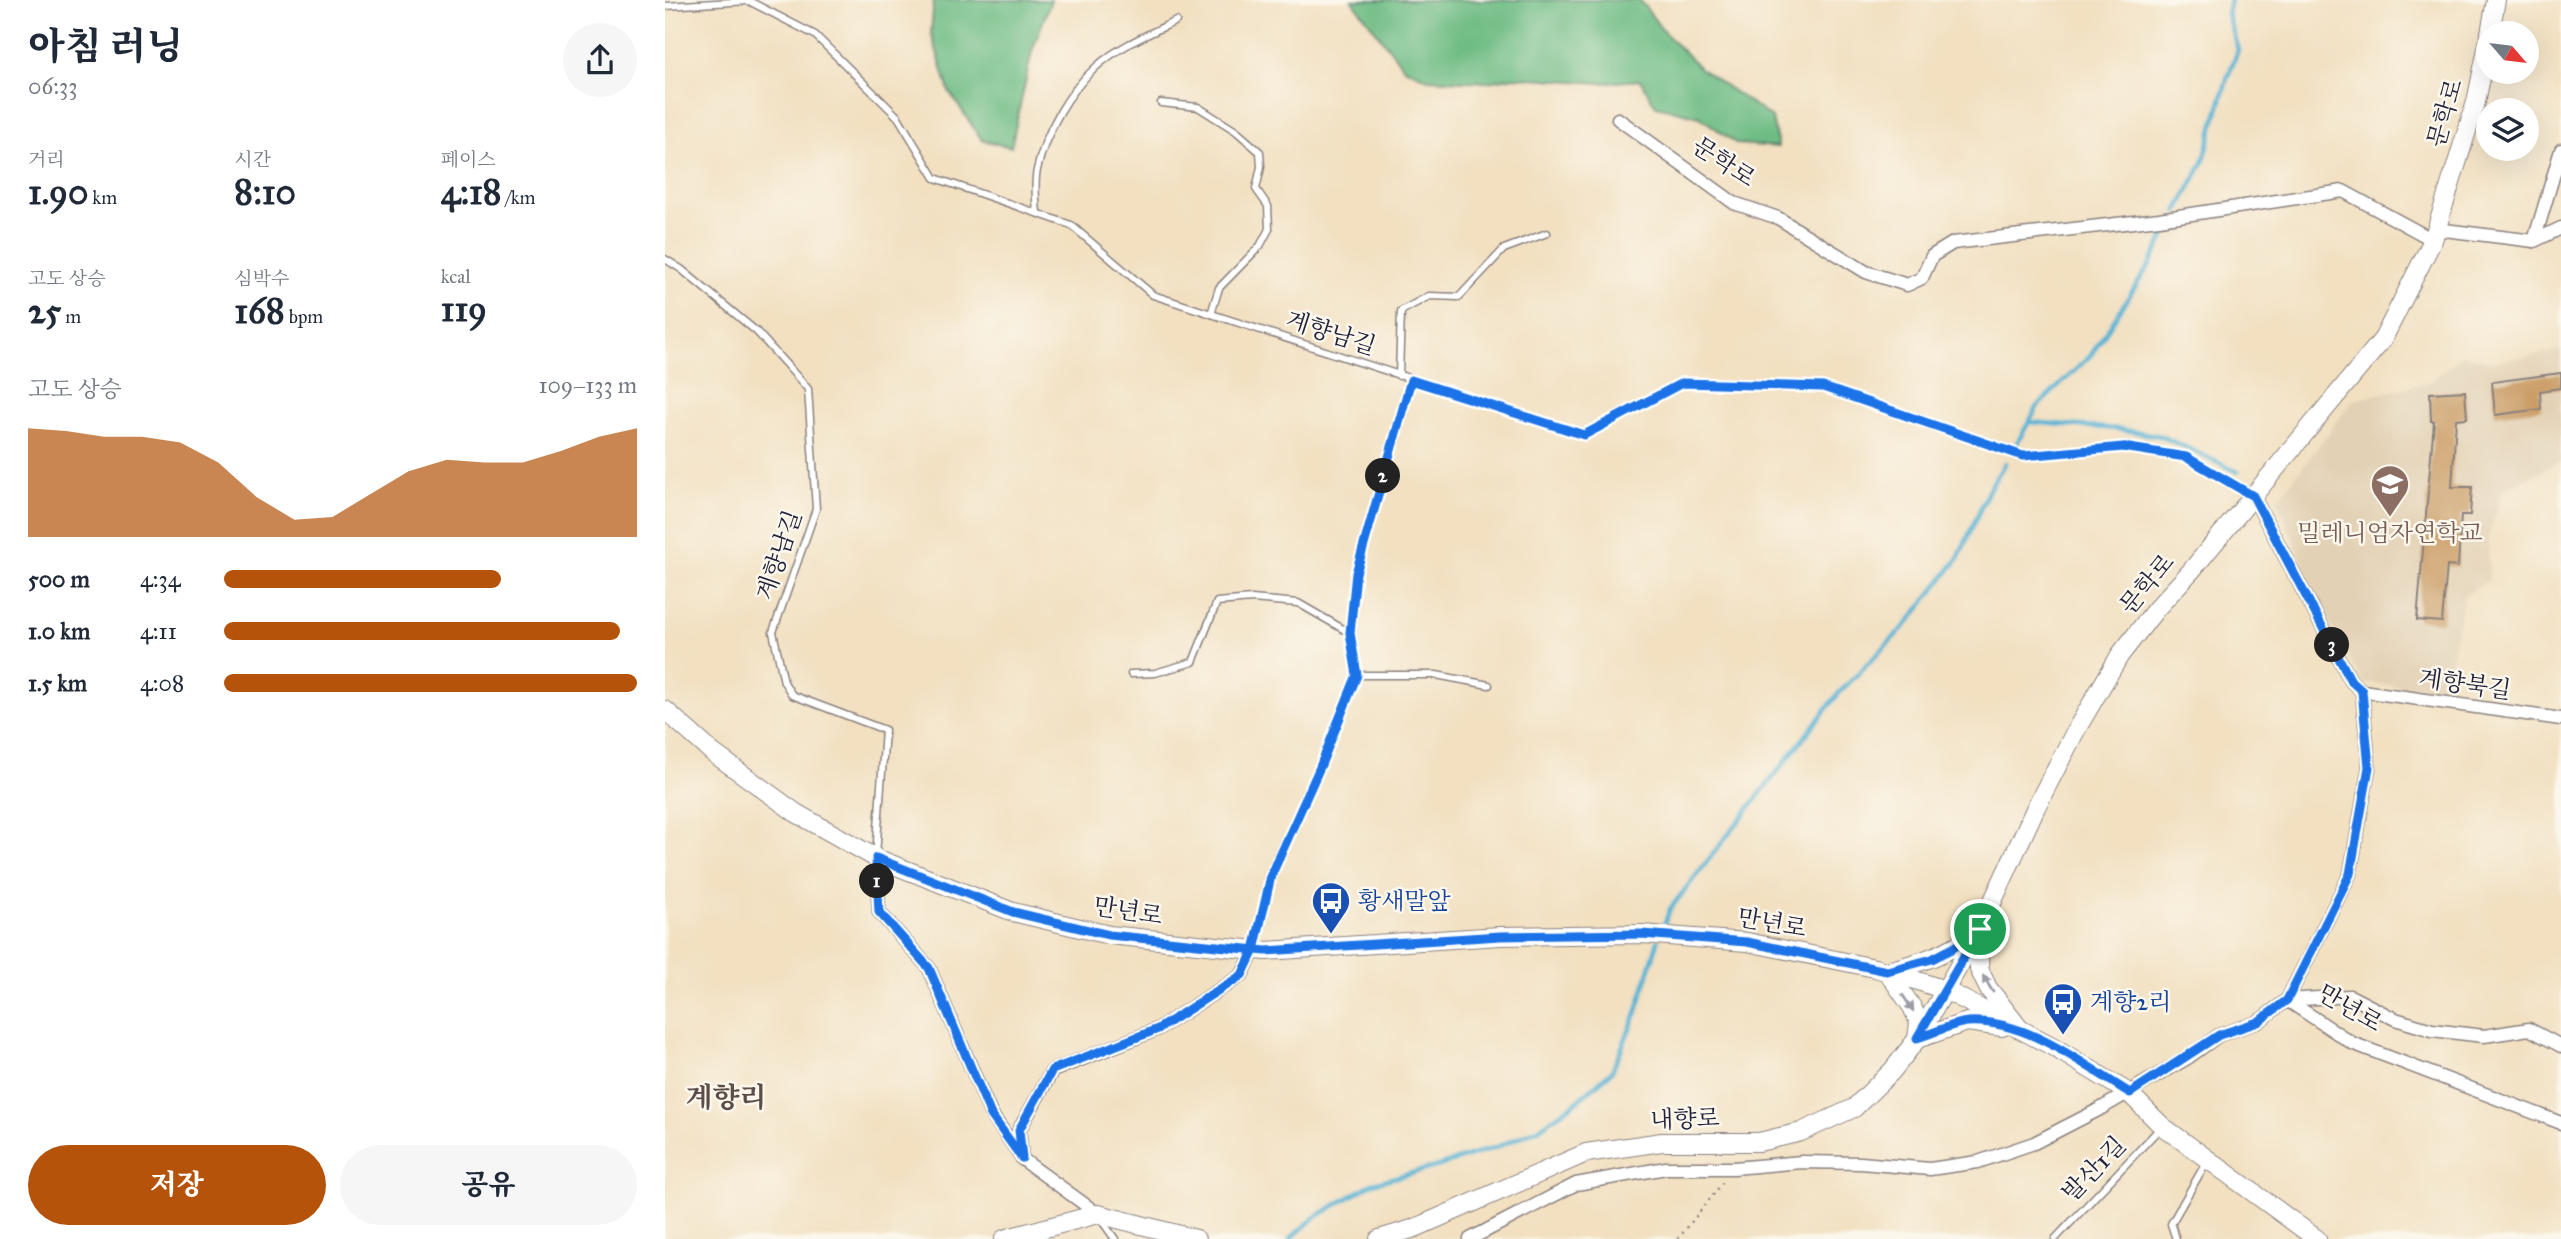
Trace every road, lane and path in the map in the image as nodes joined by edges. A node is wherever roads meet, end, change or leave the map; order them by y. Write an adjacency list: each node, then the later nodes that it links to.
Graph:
1 (2496, 0): 4 (street)
2 (665, 6): 9 (lane, 계향남길)
3 (1176, 21): 9 (lane)
4 (2492, 21)
5 (2480, 84): 12 (street, 문학로)
6 (1161, 103): 15 (lane)
7 (1618, 119): 12 (street, 문학로)
8 (2561, 150): 13 (street)
9 (1037, 213): 15 (lane, 계향남길)
10 (2561, 228): 13 (street)
11 (1547, 233): 16 (lane, 계향남길)
12 (2434, 234): 13 (street); 18 (street, 문학로)
13 (2533, 241)
14 (665, 259): 26 (lane, 계향남길)
15 (1211, 314): 16 (lane, 계향남길)
16 (1399, 376): 17 (lane, 계향남길)
17 (1411, 380): 18 (lane, 계향남길); 19 (lane)
18 (2253, 496): 23 (street); 27 (street, 문학로)
19 (1350, 633): 20 (lane); 21 (lane)
20 (1131, 674)
21 (1357, 675): 22 (lane); 28 (lane)
22 (1489, 685)
23 (2362, 691): 25 (street, 계향북길); 31 (street)
24 (665, 710): 26 (street, 만년로)
25 (2561, 719)
26 (876, 858): 28 (street, 만년로); 38 (street)
27 (1980, 929): 29 (street); 30 (street, 문학로); 32 (street, one-way to 27)
28 (1254, 950): 29 (street, 만년로); 38 (street)
29 (1887, 971): 30 (street, 만년로); 33 (street, one-way to 33)
30 (1945, 990): 32 (street, 만년로); 33 (street, 내향로)
31 (2287, 1000): 34 (street); 35 (street, 만년로); 36 (street, 만년로)
32 (2020, 1031): 33 (street); 35 (street, 만년로)
33 (1917, 1038): 45 (street, 내향로)
34 (2561, 1046)
35 (2130, 1093): 37 (street, 만년로); 40 (street)
36 (2561, 1124)
37 (2162, 1126): 39 (street, 만년로); 48 (lane, 발산1길)
38 (1022, 1158): 41 (street)
39 (2207, 1159): 49 (lane); 50 (street, 만년로)
40 (1734, 1168): 46 (street); 47 (path)
41 (1098, 1214): 42 (street); 43 (lane); 44 (street)
42 (1004, 1239)
43 (1115, 1239)
44 (1196, 1239)
45 (1379, 1239)
46 (1470, 1239)
47 (1678, 1239)
48 (2055, 1239)
49 (2176, 1239)
50 (2317, 1239)

